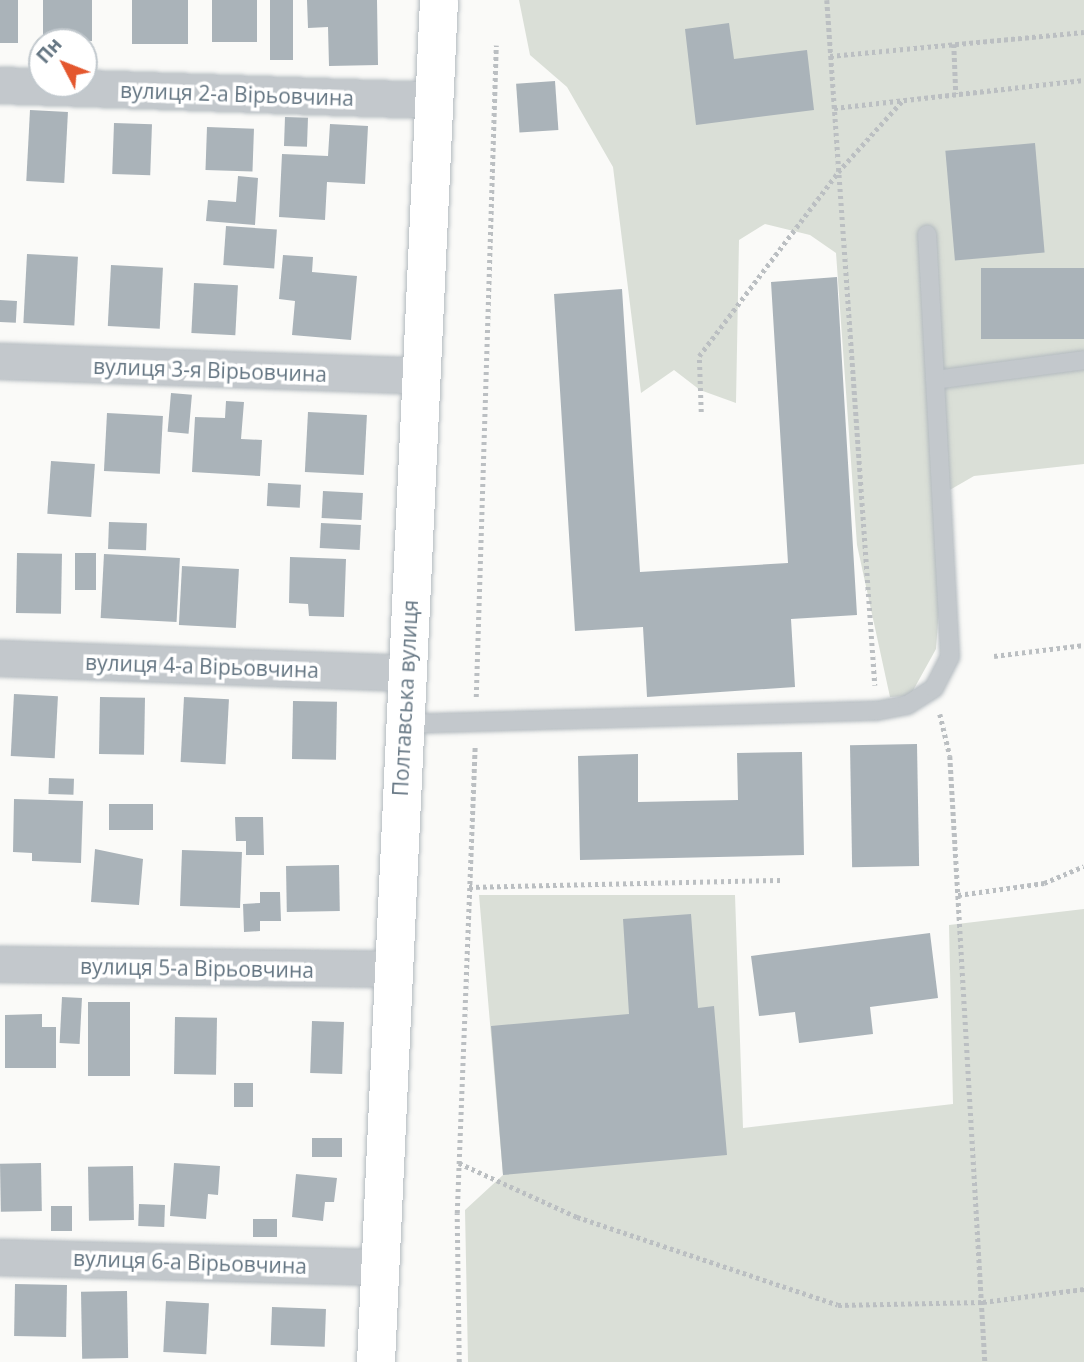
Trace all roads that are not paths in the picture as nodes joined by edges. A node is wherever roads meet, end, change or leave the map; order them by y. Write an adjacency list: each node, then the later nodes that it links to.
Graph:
1 (457, 0): 2 (main road, Полтавська вулиця)
2 (440, 18): 4 (main road, Полтавська вулиця)
3 (0, 85): 4 (street, вулиця 2-а Вірьовчина)
4 (431, 100): 8 (main road, Полтавська вулиця)
5 (928, 235): 9 (lane)
6 (1084, 360): 9 (lane)
7 (0, 361): 8 (street, вулиця 3-я Вірьовчина)
8 (421, 376): 11 (main road, Полтавська вулиця)
9 (935, 380): 12 (lane)
10 (0, 658): 11 (street, вулиця 4-а Вірьовчинa)
11 (405, 673): 12 (main road, Полтавська вулиця)
12 (403, 724): 14 (main road, Полтавська вулиця)
13 (0, 964): 14 (street, вулиця 5-а Вірьовчина)
14 (393, 969): 16 (main road, Полтавська вулиця)
15 (0, 1257): 16 (street, вулиця 6-а Вірьовчина)
16 (380, 1267): 17 (main road, Полтавська вулиця)
17 (376, 1362)

